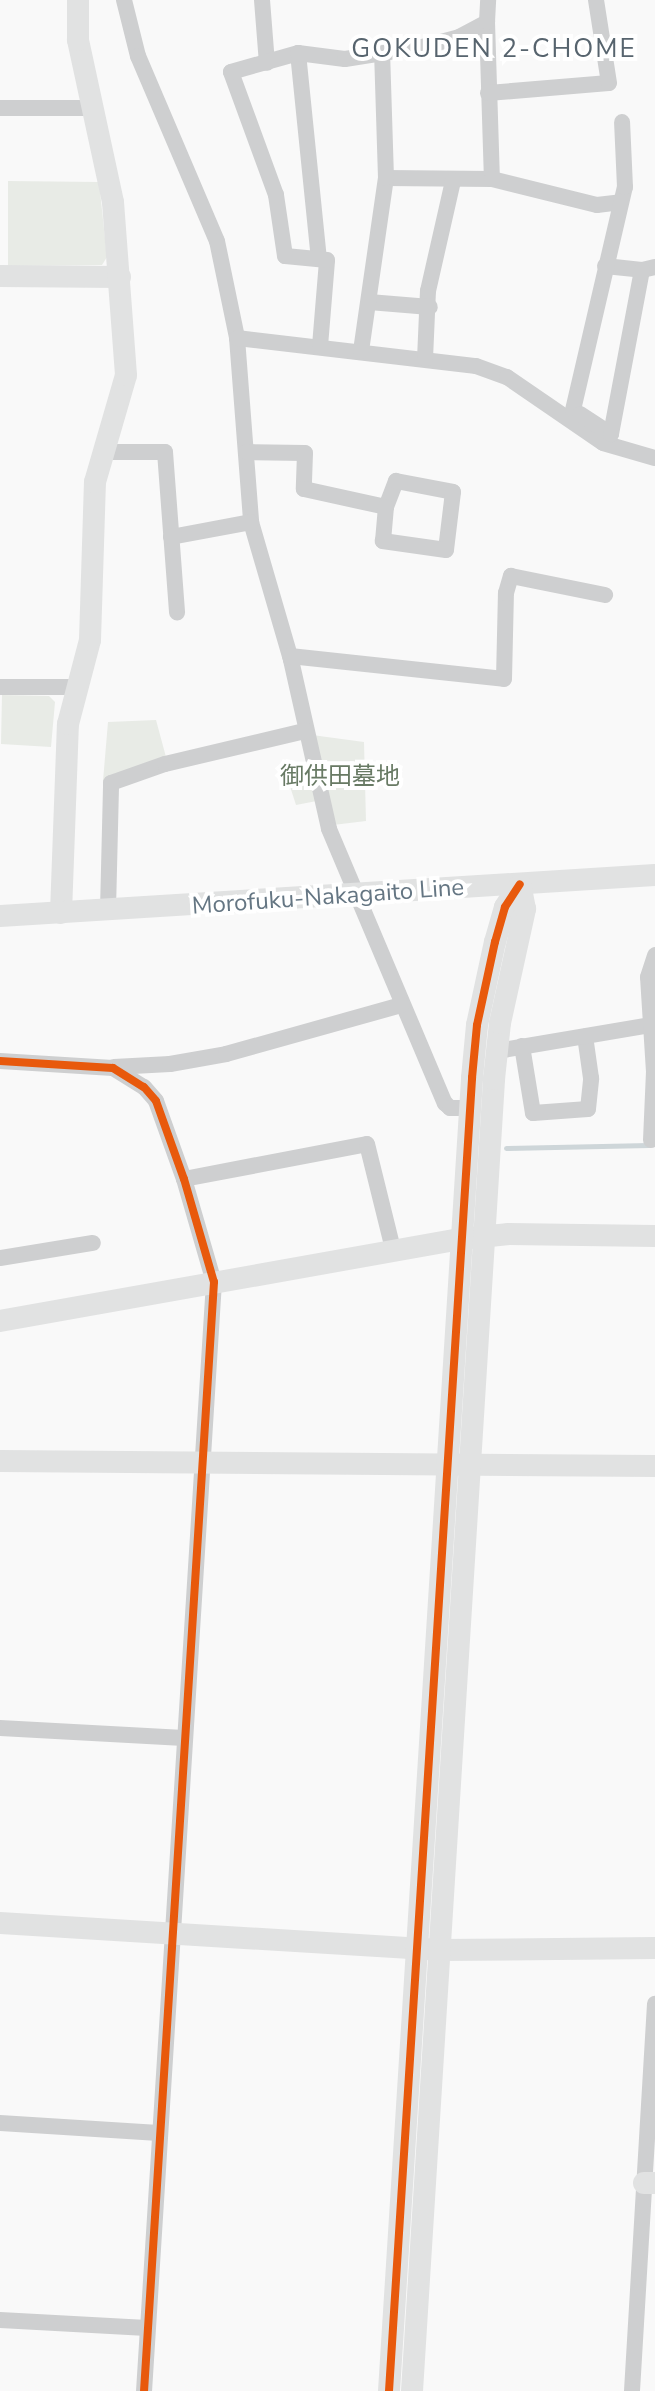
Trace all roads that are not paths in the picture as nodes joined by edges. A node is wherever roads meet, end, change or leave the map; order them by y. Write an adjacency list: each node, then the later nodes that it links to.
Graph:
1 (78, 0): 12 (street)
2 (124, 0): 25 (street)
3 (262, 0): 9 (street)
4 (488, 0): 6 (street)
5 (596, 0): 10 (street)
6 (487, 22): 8 (street); 10 (street)
7 (298, 53): 8 (street); 9 (street); 18 (street)
8 (382, 54): 14 (street)
9 (267, 63): 18 (street)
10 (488, 93): 15 (street)
11 (0, 108): 12 (street)
12 (92, 108): 22 (street)
13 (622, 122): 17 (street)
14 (386, 178): 16 (street); 23 (street)
15 (492, 179): 16 (street); 17 (street)
16 (453, 181): 24 (street)
17 (621, 202): 19 (street)
18 (319, 258): 26 (street)
19 (605, 266): 20 (street); 30 (street)
20 (648, 269): 30 (street)
21 (0, 276): 22 (street)
22 (120, 277): 31 (street)
23 (369, 302): 24 (street); 27 (street)
24 (430, 307): 28 (street)
25 (237, 338): 26 (street); 32 (street)
26 (320, 346): 27 (street)
27 (361, 351): 28 (street)
28 (425, 359): 29 (street)
29 (530, 392): 30 (street); 33 (street)
30 (573, 410)
31 (104, 452): 36 (street); 41 (street)
32 (246, 452): 34 (street); 35 (street)
33 (655, 458)
34 (386, 507): 34 (street)
35 (251, 522): 36 (street); 39 (street)
36 (171, 537): 38 (street)
37 (605, 595): 39 (street)
38 (177, 613)
39 (290, 656): 42 (street)
40 (0, 687): 41 (street)
41 (79, 687): 47 (street)
42 (305, 731): 45 (street); 46 (street)
43 (655, 875): 44 (street, Morofuku-Nakagaito Line)
44 (520, 884): 45 (street, Morofuku-Nakagaito Line); 54 (street); 58 (street)
45 (355, 896): 46 (street, Morofuku-Nakagaito Line); 50 (street)
46 (108, 910): 47 (street, Morofuku-Nakagaito Line)
47 (61, 913): 48 (street, Morofuku-Nakagaito Line)
48 (0, 916)
49 (655, 955): 51 (street)
50 (401, 1005): 56 (street); 58 (street)
51 (650, 1025): 52 (street); 57 (street)
52 (585, 1036): 53 (street); 53 (street)
53 (522, 1046): 54 (street)
54 (497, 1051): 61 (street)
55 (0, 1061): 56 (street)
56 (113, 1068): 60 (street)
57 (654, 1072): 59 (street)
58 (470, 1108): 63 (street)
59 (651, 1140)
60 (184, 1179): 65 (street); 67 (street)
61 (484, 1236): 62 (street); 63 (street); 71 (street)
62 (655, 1236)
63 (461, 1239): 65 (street); 71 (street)
64 (93, 1243): 66 (street)
65 (393, 1249): 67 (street)
66 (0, 1258)
67 (214, 1282): 68 (street); 70 (street)
68 (0, 1321)
69 (0, 1461): 70 (street)
70 (202, 1462): 71 (street); 74 (street)
71 (458, 1464): 72 (street); 78 (street); 79 (street)
72 (655, 1466)
73 (0, 1728): 74 (street)
74 (184, 1738): 76 (street)
75 (0, 1923): 76 (street)
76 (172, 1935): 78 (street); 82 (street)
77 (655, 1948): 79 (street)
78 (415, 1949): 79 (street); 87 (street)
79 (439, 1950): 88 (street)
80 (655, 2004): 83 (street)
81 (0, 2123): 82 (street)
82 (159, 2133): 85 (street)
83 (650, 2183): 89 (street)
84 (0, 2320): 85 (street)
85 (147, 2328): 86 (street)
86 (144, 2391)
87 (389, 2391)
88 (412, 2391)
89 (632, 2391)

